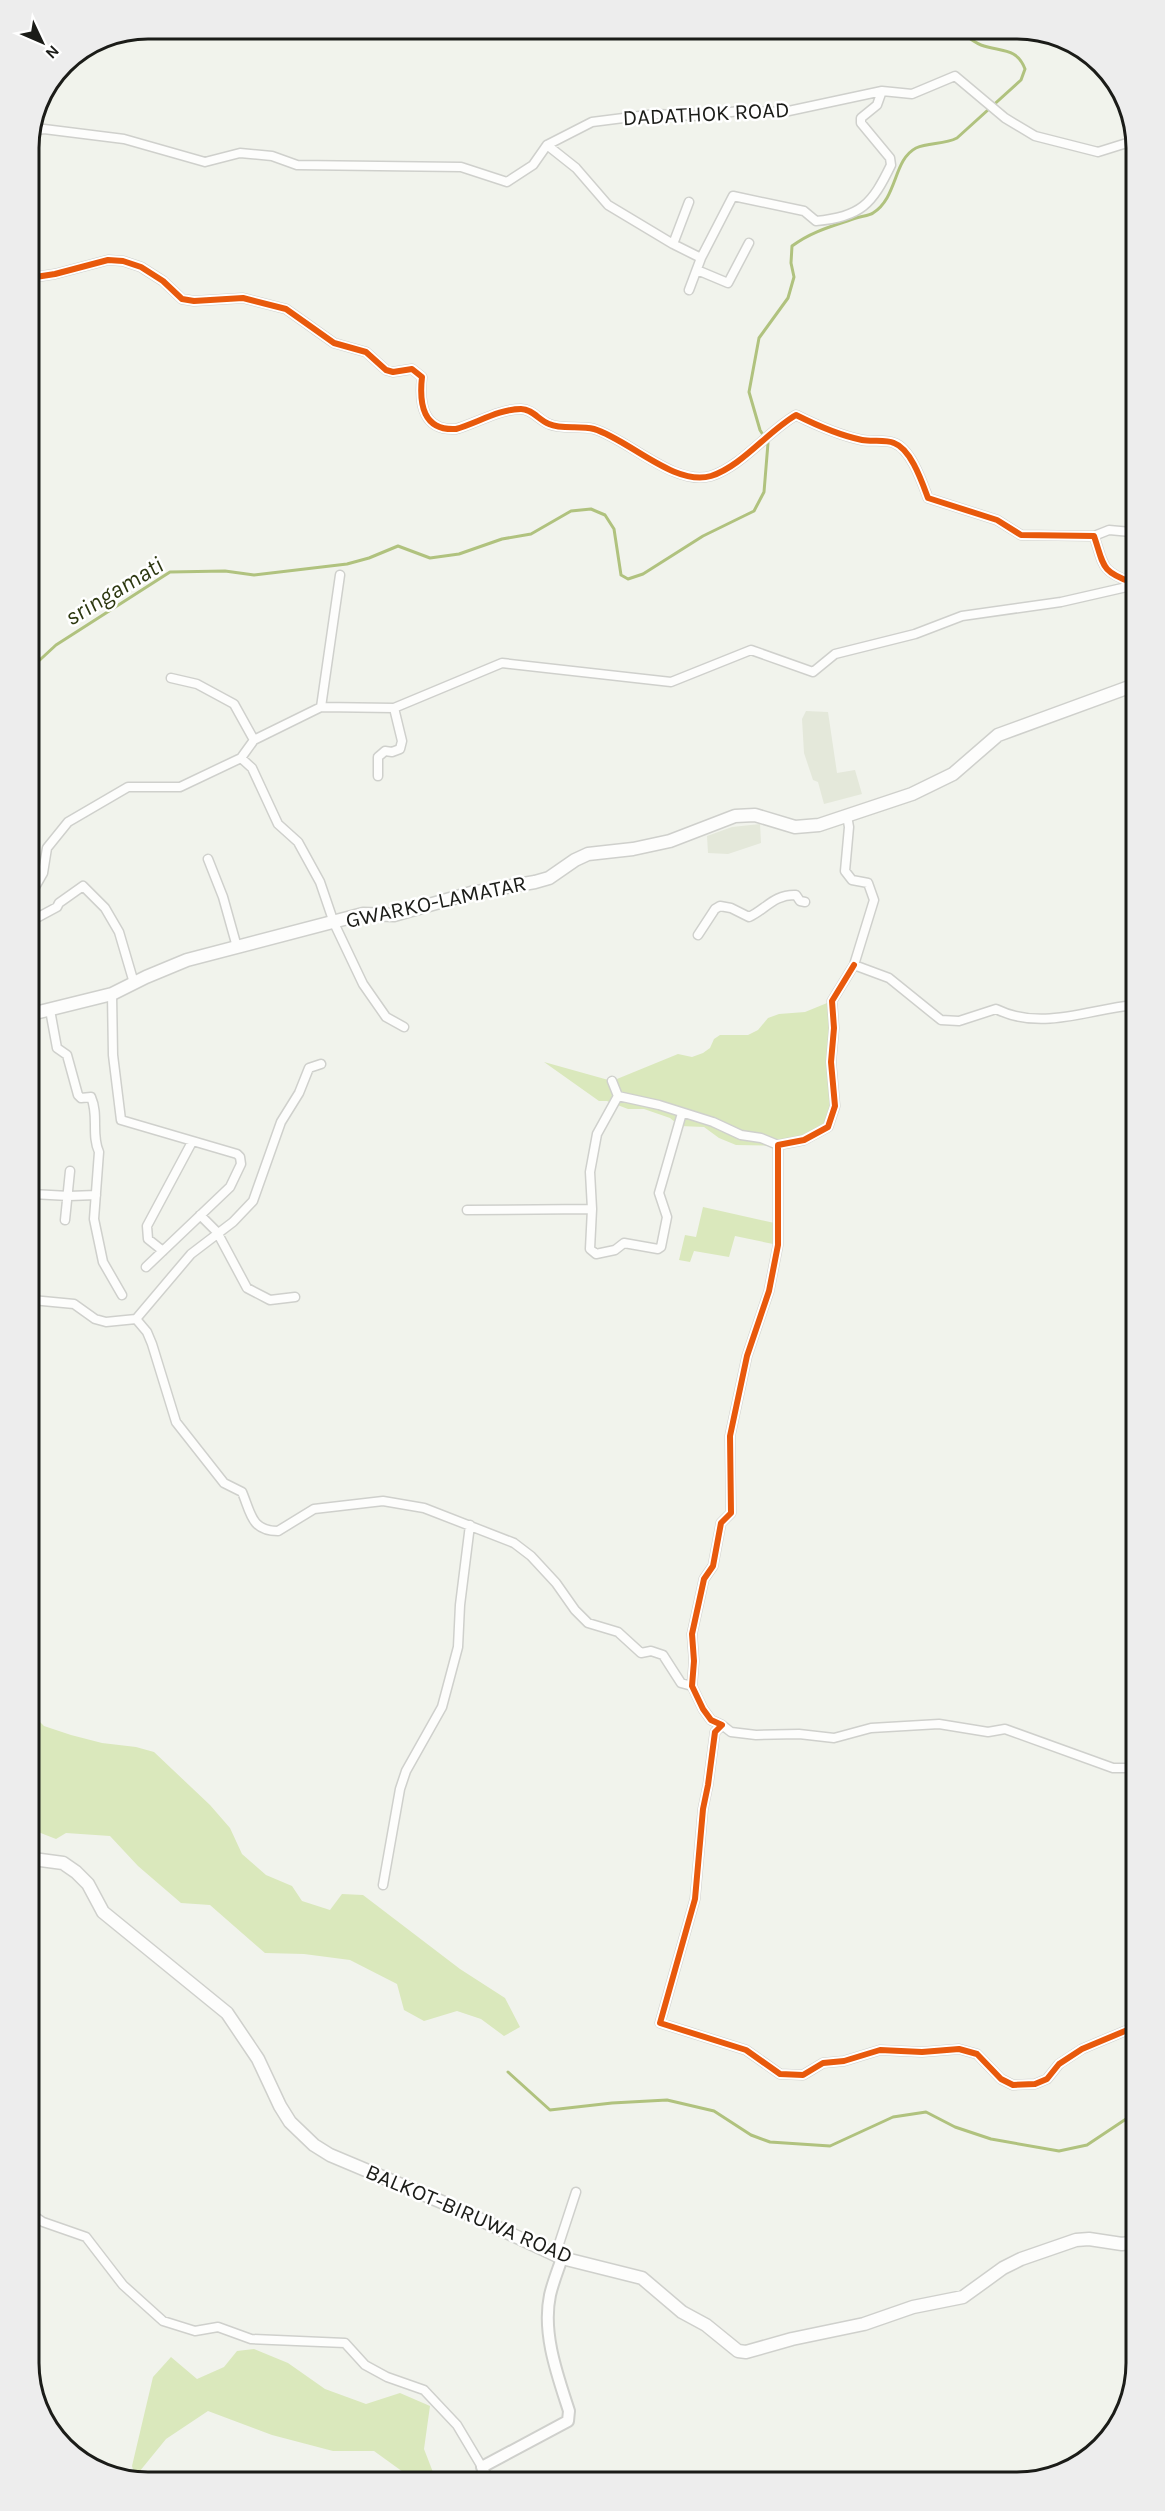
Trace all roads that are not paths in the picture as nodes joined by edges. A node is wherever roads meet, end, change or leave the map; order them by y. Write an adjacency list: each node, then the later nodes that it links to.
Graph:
1 (882, 91): 3 (street, DADATHOK ROAD); 4 (street, DADATHOK ROAD); 8 (street)
2 (41, 130): 4 (street, DADATHOK ROAD)
3 (1126, 143)
4 (547, 145): 7 (street)
5 (689, 202): 7 (street)
6 (749, 243): 9 (street)
7 (673, 244): 8 (street)
8 (701, 258): 9 (street)
9 (696, 270): 11 (street)
10 (39, 276): 13 (street)
11 (689, 290)
12 (1126, 532): 13 (street)
13 (1094, 536): 15 (street)
14 (340, 574): 19 (street)
15 (1126, 582)
16 (1126, 585): 20 (street)
17 (171, 678): 21 (street)
18 (1126, 688): 24 (main road, GWARKO-LAMATAR)
19 (321, 707): 20 (street); 21 (street)
20 (394, 708): 23 (street)
21 (254, 740): 22 (street)
22 (241, 758): 26 (street); 29 (street)
23 (378, 776)
24 (847, 816): 29 (main road, GWARKO-LAMATAR); 32 (street)
25 (208, 859): 31 (street)
26 (39, 880)
27 (805, 902): 30 (street)
28 (39, 917): 33 (street)
29 (334, 923): 31 (main road, GWARKO-LAMATAR); 38 (street)
30 (698, 935)
31 (237, 947): 33 (main road, GWARKO-LAMATAR)
32 (855, 965): 35 (street); 44 (street)
33 (134, 983): 34 (main road, GWARKO-LAMATAR)
34 (112, 994): 36 (main road, GWARKO-LAMATAR); 43 (street)
35 (1126, 1006)
36 (50, 1010): 37 (main road, GWARKO-LAMATAR); 47 (street)
37 (39, 1012)
38 (404, 1027)
39 (321, 1064): 53 (street)
40 (612, 1081): 41 (street)
41 (618, 1096): 42 (street); 49 (street)
42 (682, 1113): 44 (street); 49 (street)
43 (192, 1142): 51 (street); 54 (street)
44 (778, 1145): 61 (street)
45 (70, 1171): 48 (street)
46 (39, 1194): 48 (street)
47 (96, 1195): 48 (street); 56 (street)
48 (69, 1196): 52 (street)
49 (592, 1209): 50 (street)
50 (467, 1210)
51 (200, 1215): 53 (street); 54 (street)
52 (65, 1220)
53 (217, 1232): 57 (street); 59 (street)
54 (163, 1251): 55 (street)
55 (146, 1267)
56 (122, 1296)
57 (295, 1297)
58 (39, 1301): 59 (street)
59 (136, 1319): 60 (street)
60 (470, 1525): 61 (street); 65 (street)
61 (692, 1686): 62 (street)
62 (722, 1725): 63 (street); 66 (street)
63 (1126, 1768)
64 (39, 1860): 70 (main road, BALKOT-BIRUWA ROAD)
65 (383, 1885)
66 (1126, 2031)
67 (576, 2192): 70 (street)
68 (39, 2219): 71 (street)
69 (1126, 2243): 70 (main road, BALKOT-BIRUWA ROAD)
70 (558, 2257): 71 (street)
71 (482, 2467): 72 (street)
72 (484, 2472)

